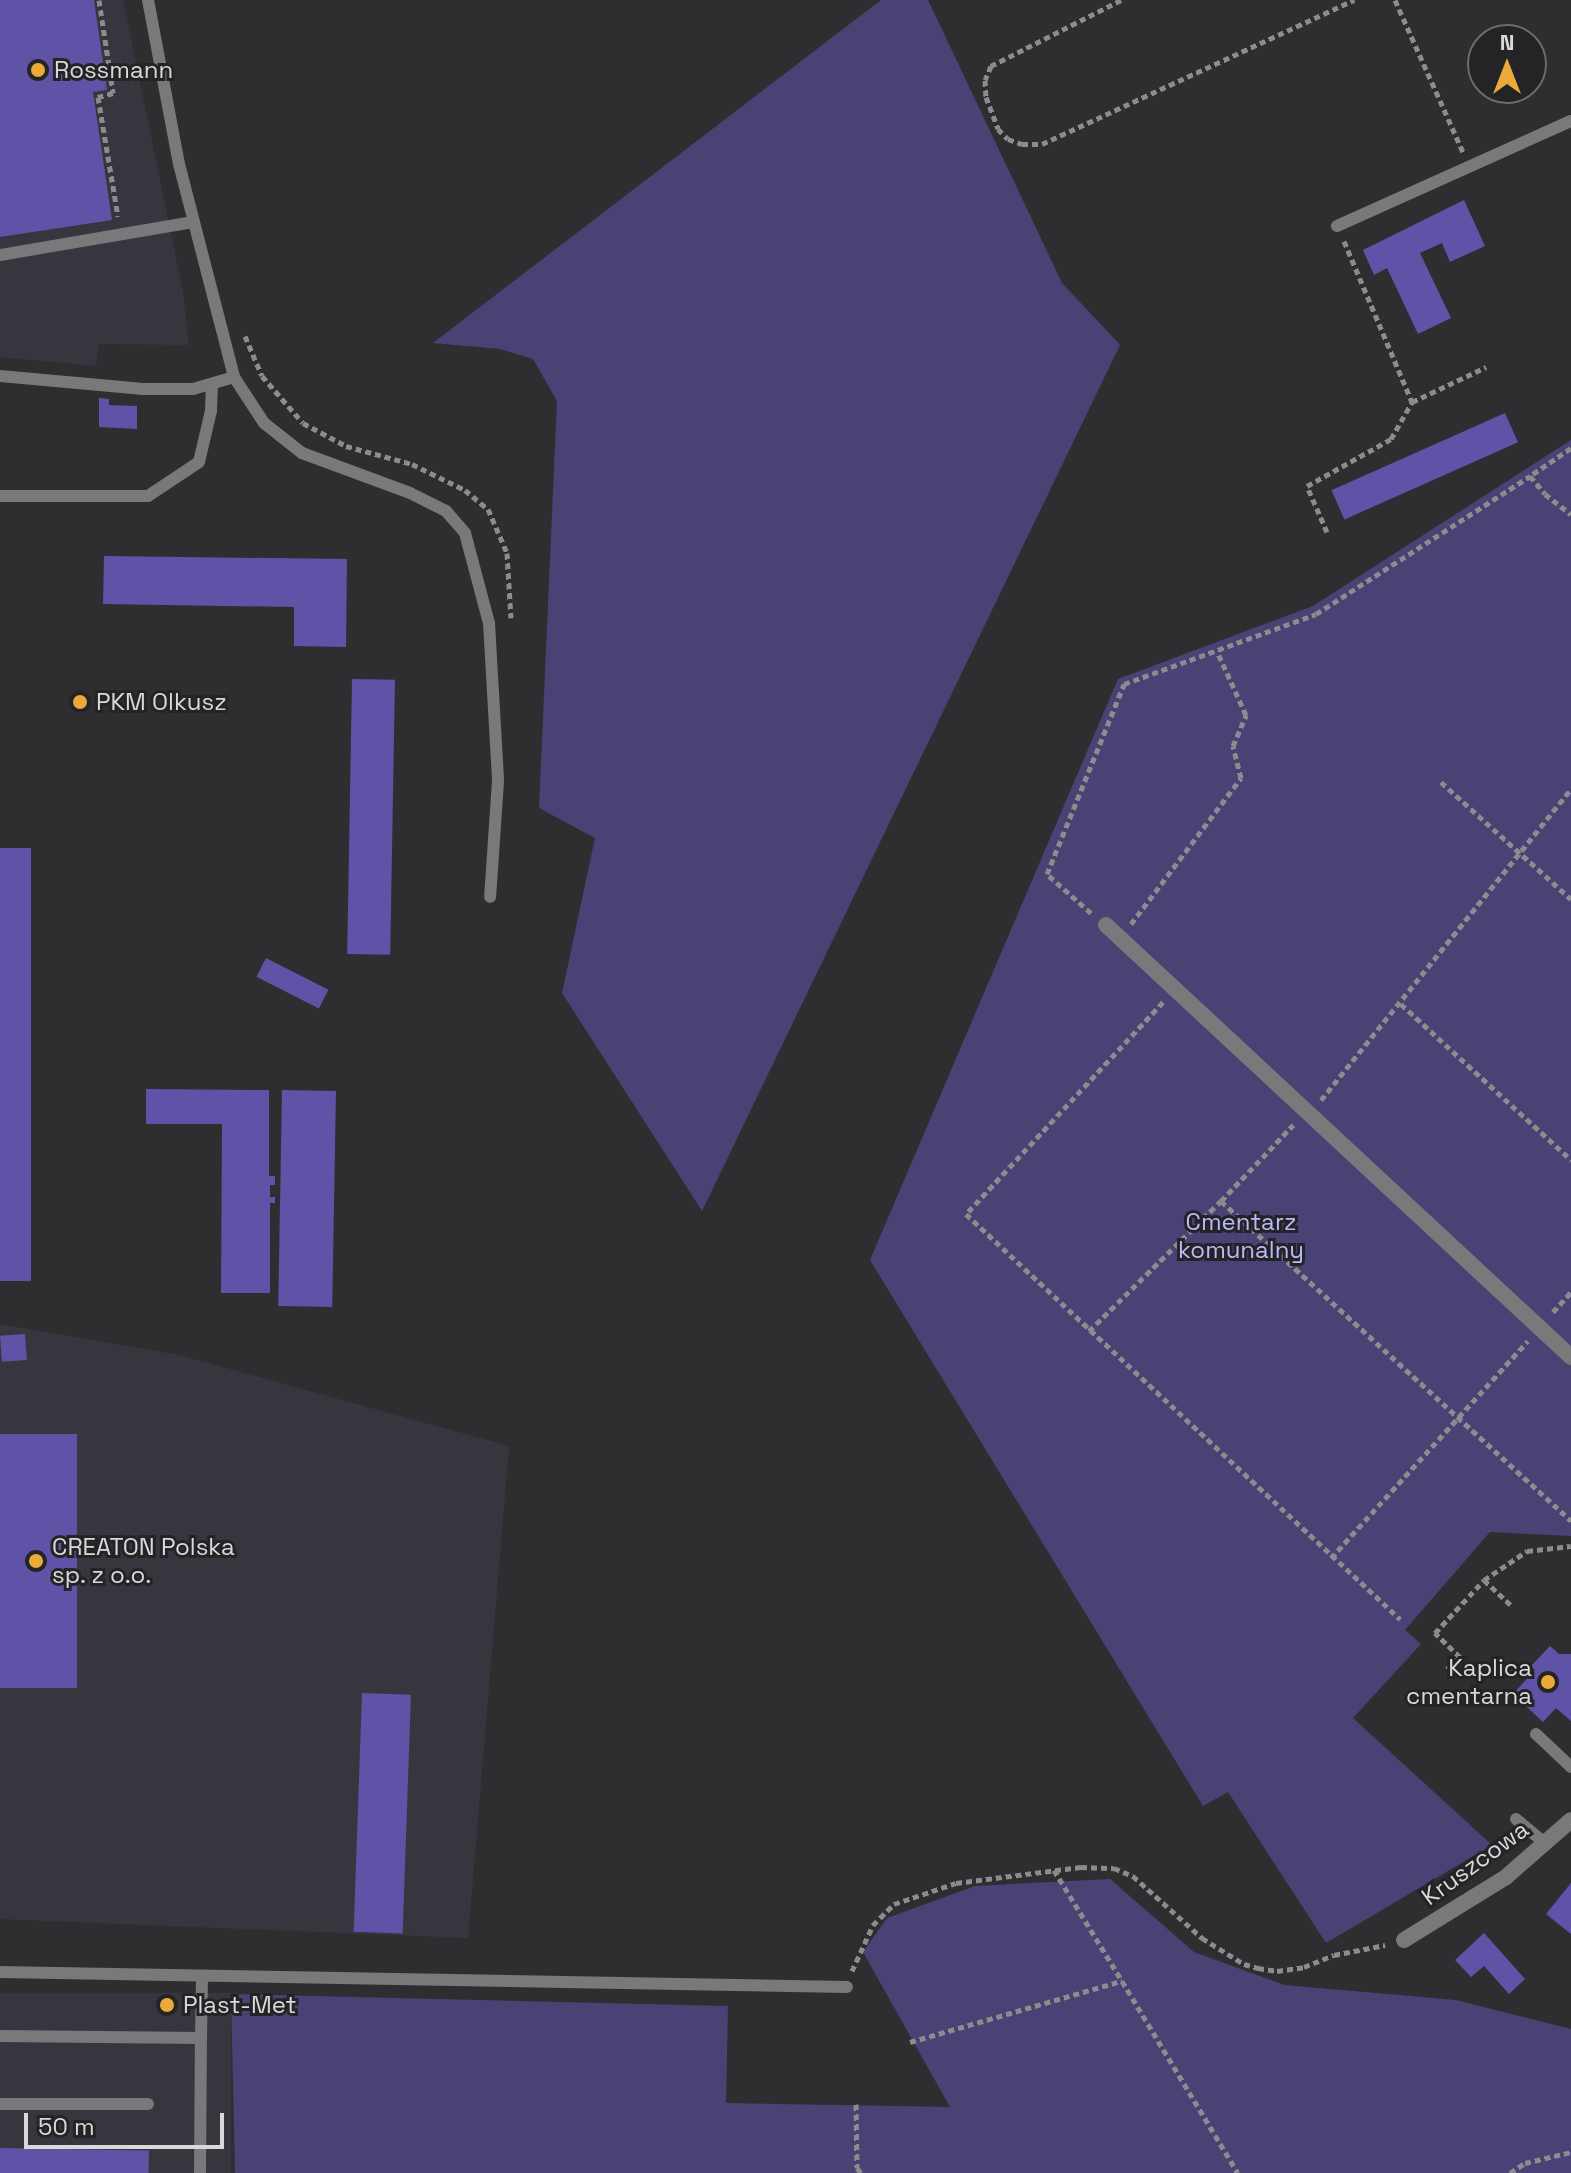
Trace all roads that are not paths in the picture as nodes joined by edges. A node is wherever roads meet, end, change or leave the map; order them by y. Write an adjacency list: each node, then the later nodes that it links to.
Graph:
1 (148, 0): 3 (lane)
2 (1571, 121): 4 (lane)
3 (193, 222): 5 (lane); 7 (lane)
4 (1337, 226)
5 (0, 255)
6 (0, 376): 8 (lane)
7 (234, 377): 8 (lane); 10 (lane)
8 (212, 387): 9 (lane)
9 (0, 496)
10 (490, 897)
11 (1106, 925): 12 (street)
12 (1571, 1357)
13 (1536, 1734): 14 (lane)
14 (1571, 1767)
15 (1516, 1819): 17 (lane)
16 (1571, 1820): 17 (street, Kruszcowa)
17 (1545, 1843): 18 (street, Kruszcowa)
18 (1404, 1940)
19 (0, 1972): 20 (lane)
20 (202, 1976): 21 (lane); 23 (lane)
21 (847, 1987)
22 (0, 2036): 23 (lane)
23 (201, 2038): 26 (lane)
24 (0, 2104): 25 (lane)
25 (148, 2104)
26 (200, 2173)

